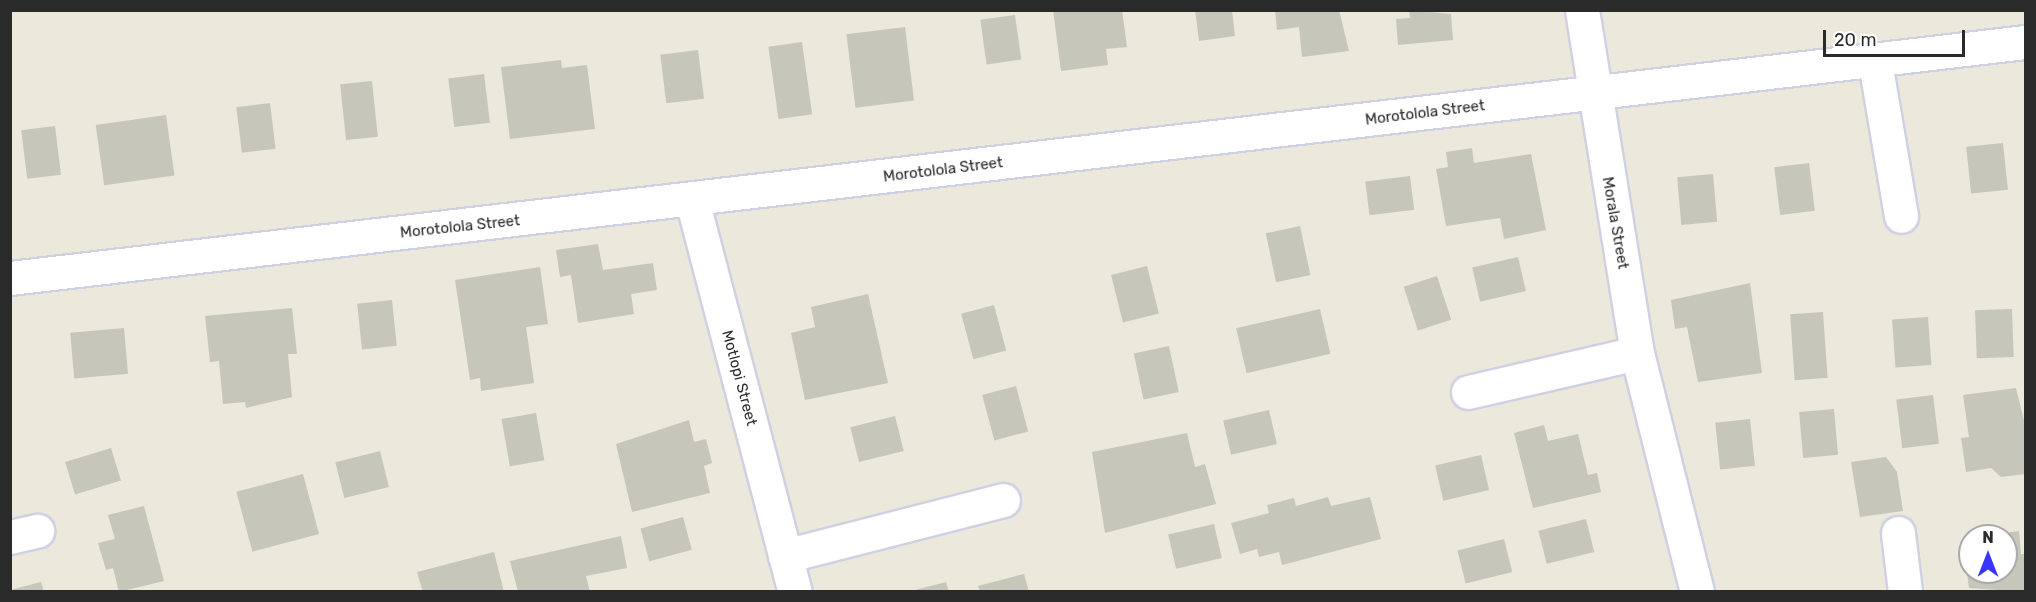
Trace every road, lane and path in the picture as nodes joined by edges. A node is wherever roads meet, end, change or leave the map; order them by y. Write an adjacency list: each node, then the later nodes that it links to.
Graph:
1 (1582, 10): 4 (street, Morala Street)
2 (2025, 42): 3 (street, Morotolola Street)
3 (1875, 62): 4 (street, Morotolola Street); 6 (street)
4 (1593, 93): 5 (street, Morotolola Street); 8 (street, Morala Street)
5 (692, 200): 7 (street, Morotolola Street); 12 (street, Motlopi Street)
6 (1901, 216)
7 (10, 278)
8 (1637, 353): 9 (street); 14 (street, Morala Street)
9 (1468, 392)
10 (1004, 500): 12 (street)
11 (1898, 533): 15 (street)
12 (785, 556): 13 (street, Motlopi Street)
13 (795, 591)
14 (1697, 591)
15 (1905, 591)

